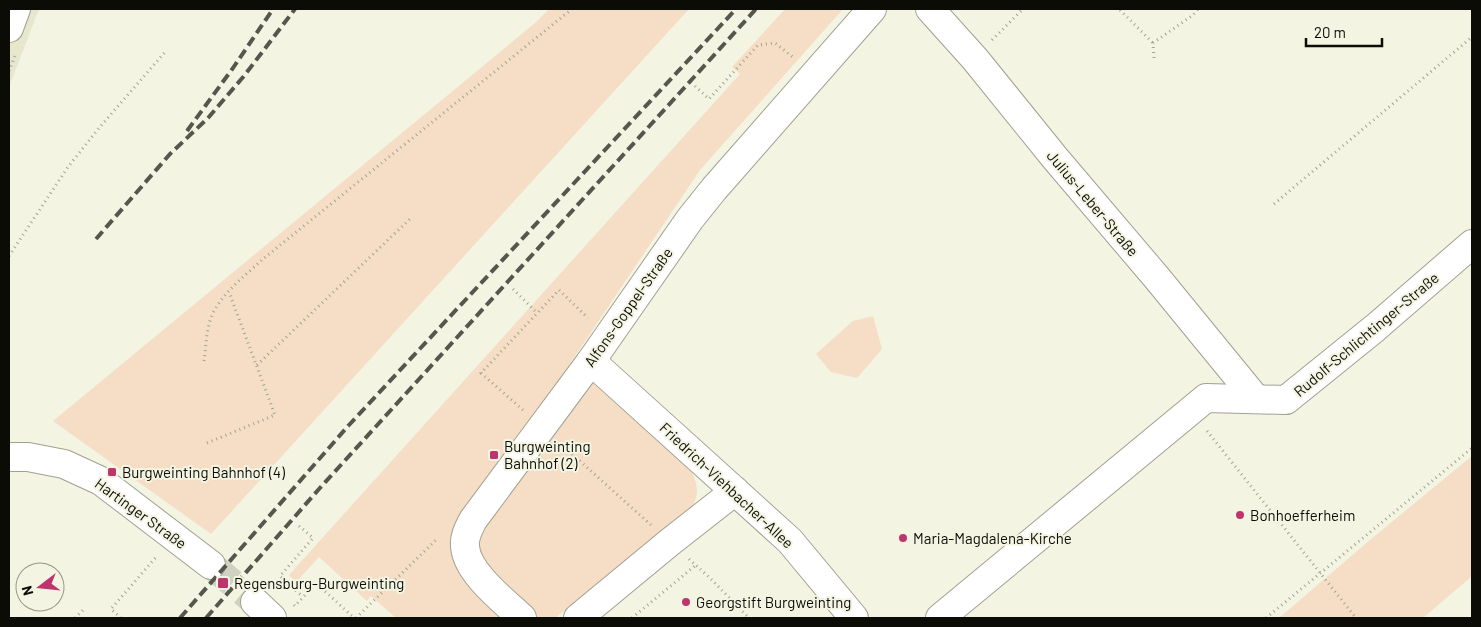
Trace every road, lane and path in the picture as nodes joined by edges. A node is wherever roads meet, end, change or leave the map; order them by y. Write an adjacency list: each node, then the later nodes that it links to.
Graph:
1 (16, 9): 8 (street)
2 (572, 9): 21 (path)
3 (872, 9): 14 (street, Alfons-Goppel-Straße)
4 (930, 9): 13 (street, Julius-Leber-Straße)
5 (1023, 9): 13 (path)
6 (1198, 9): 10 (path)
7 (1120, 10): 10 (path)
8 (9, 28)
9 (1472, 37): 16 (path)
10 (1152, 43): 12 (path)
11 (166, 51): 19 (path)
12 (1154, 58)
13 (975, 59): 27 (street, Julius-Leber-Straße)
14 (814, 74): 15 (path); 23 (street, Alfons-Goppel-Straße)
15 (695, 86)
16 (1274, 204)
17 (410, 218): 26 (path)
18 (1472, 244): 27 (street, Rudolf-Schlichtinger-Straße)
19 (9, 256)
20 (512, 289): 22 (path)
21 (229, 291): 24 (path); 26 (path)
22 (537, 313): 23 (path); 29 (path)
23 (608, 336): 25 (street, Alfons-Goppel-Straße)
24 (204, 361)
25 (591, 361): 29 (street, Alfons-Goppel-Straße); 33 (street, Friedrich-Viehbacher-Allee)
26 (256, 365): 30 (path)
27 (1256, 399): 28 (street, Rudolf-Schlichtinger-Straße)
28 (1190, 411): 40 (path); 50 (street, Rudolf-Schlichtinger-Straße)
29 (542, 426): 36 (path); 45 (street, Alfons-Goppel-Straße)
30 (207, 443)
31 (1472, 448): 40 (path)
32 (9, 457): 37 (street, Hartinger Straße)
33 (735, 490): 36 (street); 49 (street, Friedrich-Viehbacher-Allee)
34 (299, 526): 42 (path)
35 (443, 533): 42 (path)
36 (670, 542): 38 (path); 46 (street)
37 (211, 565)
38 (696, 565): 47 (path); 48 (path)
39 (147, 568): 44 (path)
40 (1321, 574): 51 (path); 52 (path)
41 (85, 608): 43 (path)
42 (354, 617)
43 (75, 618)
44 (121, 618)
45 (522, 618)
46 (578, 618)
47 (632, 618)
48 (749, 618)
49 (854, 618)
50 (940, 618)
51 (1266, 618)
52 (1356, 618)

